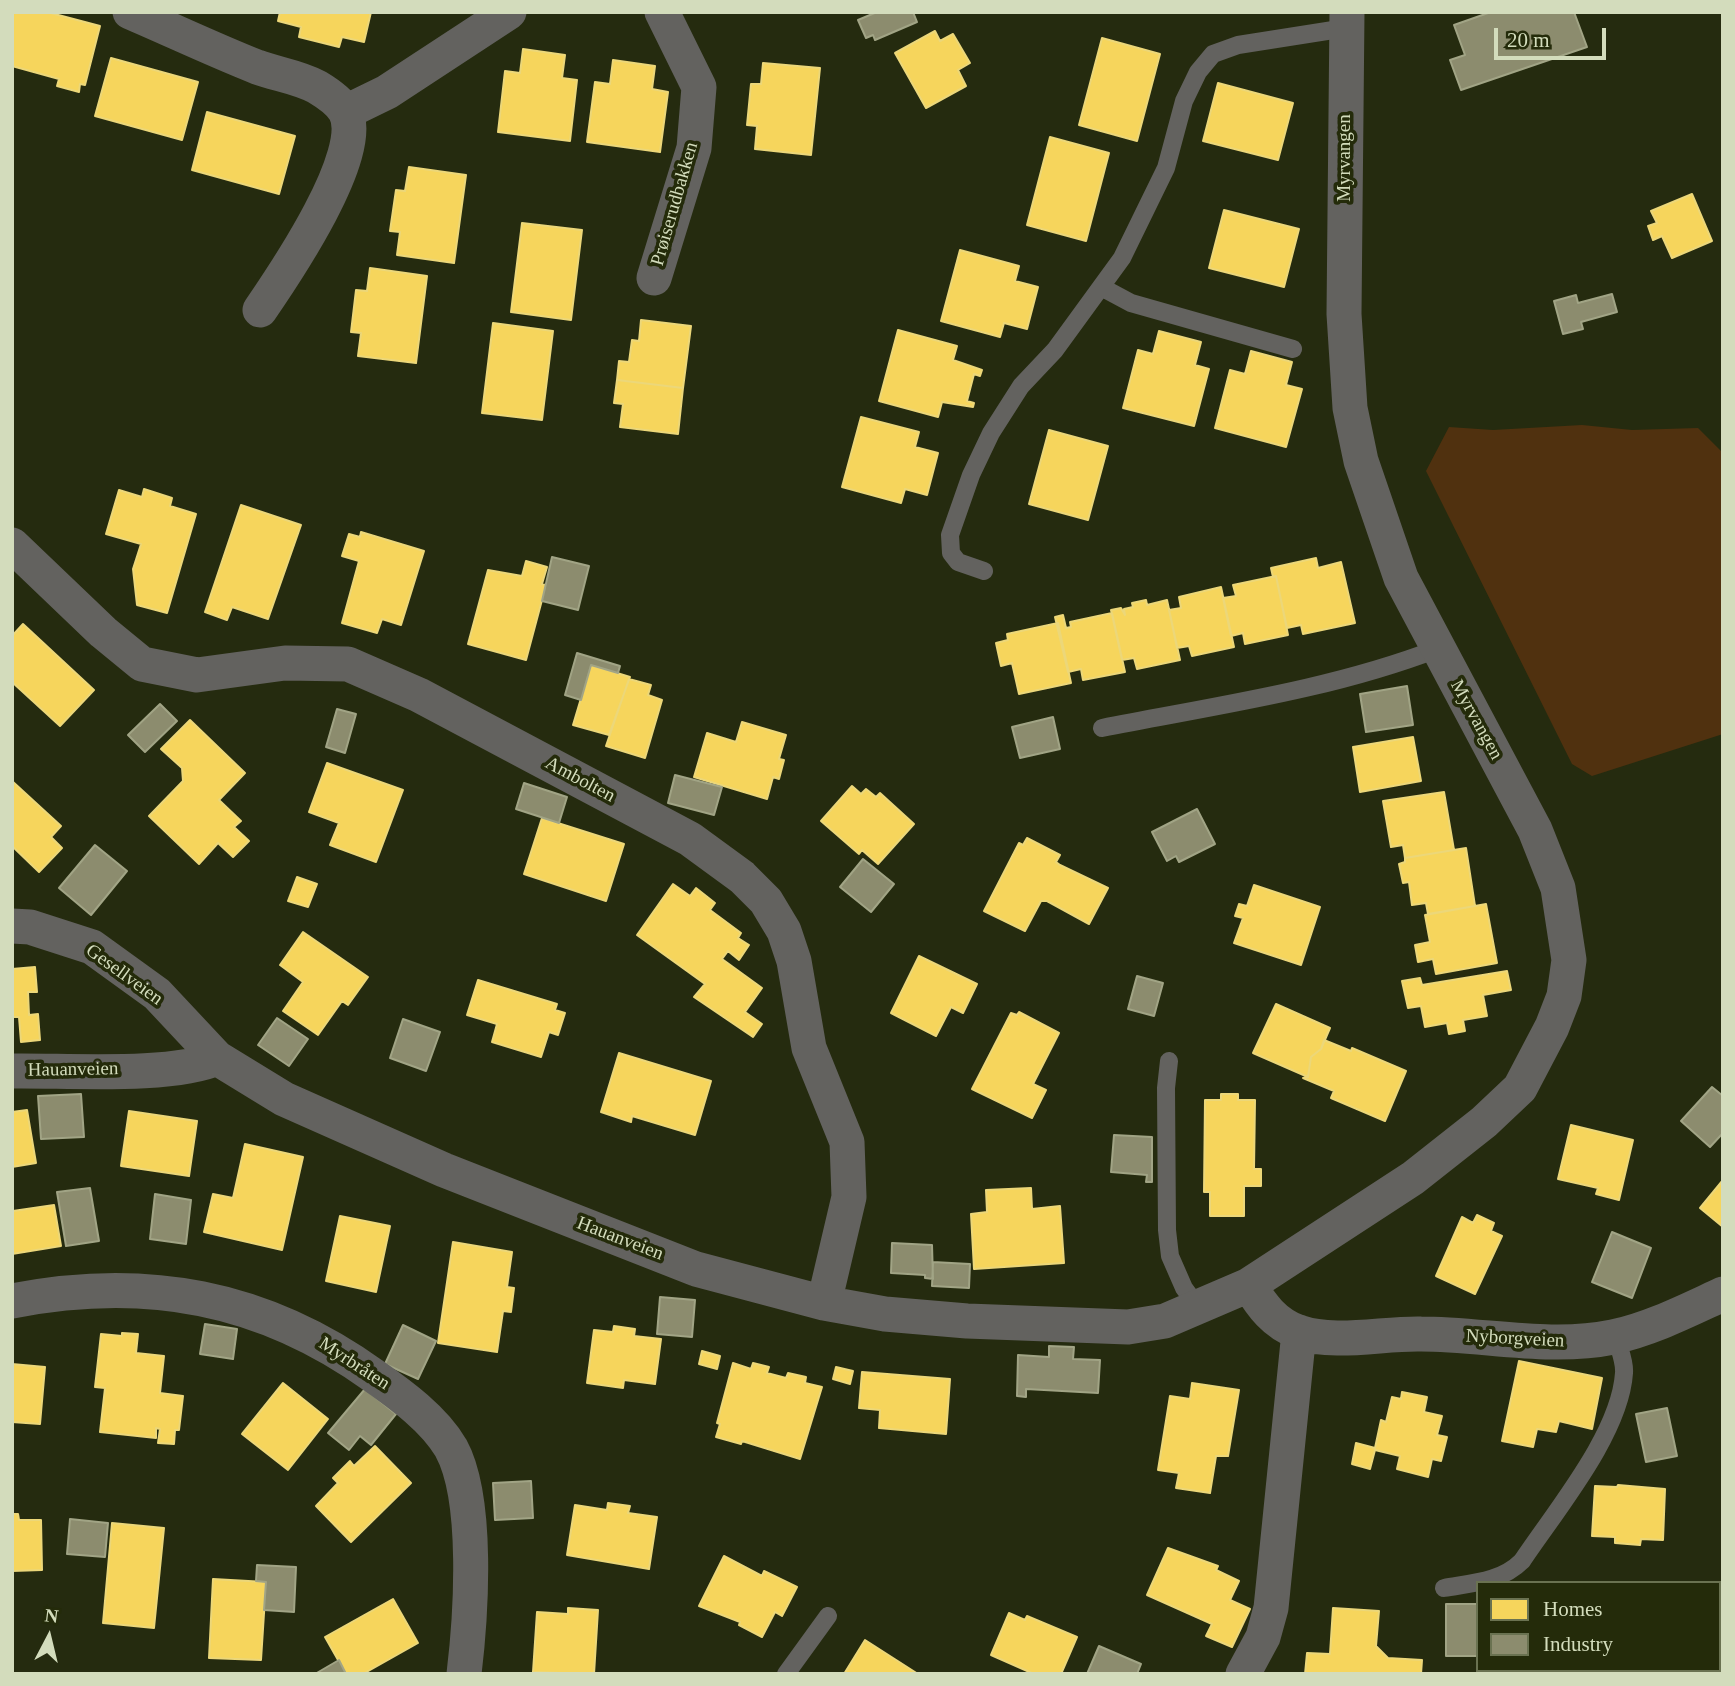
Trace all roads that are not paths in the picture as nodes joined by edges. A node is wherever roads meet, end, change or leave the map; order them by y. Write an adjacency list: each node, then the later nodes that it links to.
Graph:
1 (130, 12): 5 (street)
2 (509, 12): 5 (street)
3 (662, 12): 6 (street, Prøiserudbakken)
4 (1347, 20): 7 (lane); 12 (street, Myrvangen)
5 (346, 112): 8 (street)
6 (654, 278)
7 (1103, 288): 9 (lane); 11 (lane)
8 (260, 310)
9 (1293, 349)
10 (12, 545): 21 (street, Ambolten)
11 (984, 571)
12 (1437, 649): 13 (lane); 18 (street, Myrvangen)
13 (1102, 729)
14 (18, 924): 15 (street, Gesellveien)
15 (218, 1058): 17 (street, Hauanveien); 21 (street, Hauanveien)
16 (1169, 1061): 22 (lane)
17 (12, 1071)
18 (1249, 1285): 22 (street, Hauanveien); 23 (street, Nyborgveien)
19 (1723, 1294): 24 (street, Nyborgveien)
20 (12, 1301): 29 (street, Myrbråten)
21 (824, 1303): 22 (street, Hauanveien)
22 (1198, 1307)
23 (1299, 1332): 24 (street, Nyborgveien); 31 (street)
24 (1616, 1337): 25 (lane)
25 (1490, 1581)
26 (1476, 1583): 27 (lane)
27 (1444, 1588)
28 (828, 1616): 30 (lane)
29 (464, 1674)
30 (786, 1674)
31 (1242, 1674)

